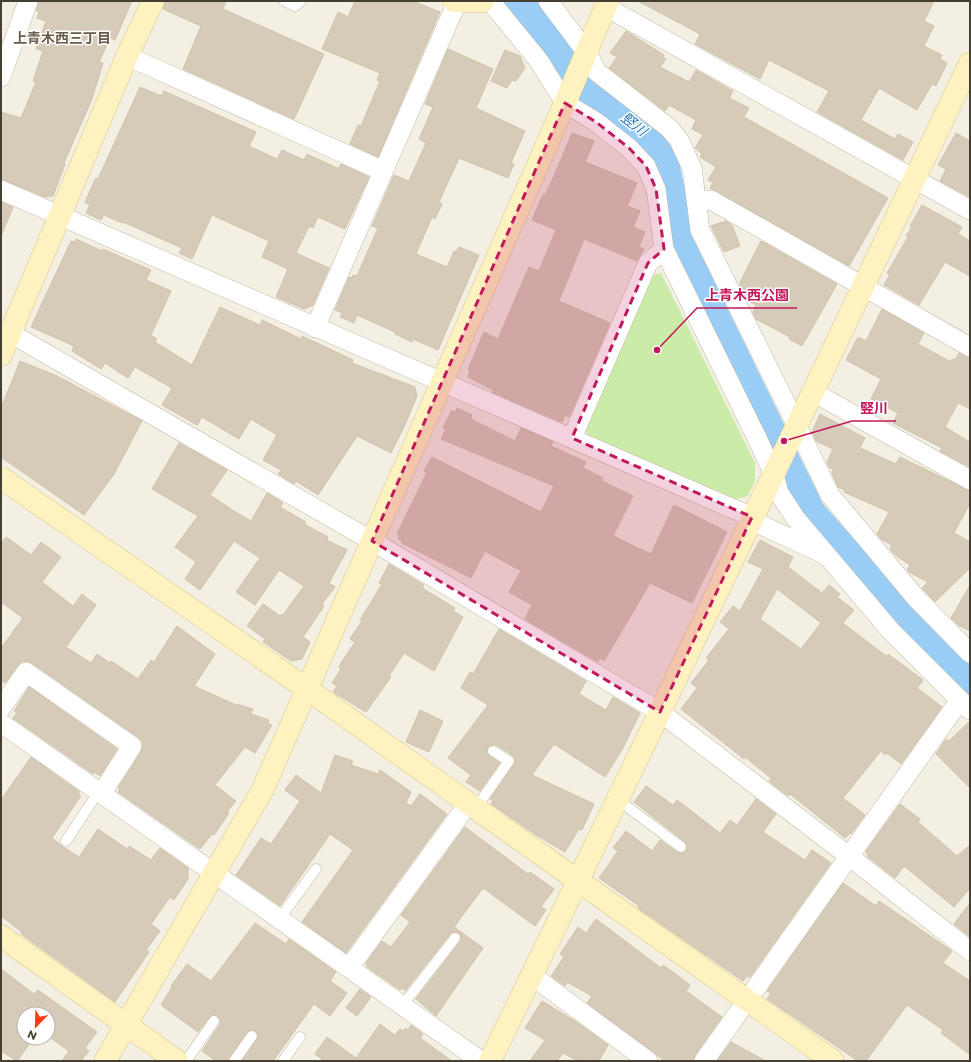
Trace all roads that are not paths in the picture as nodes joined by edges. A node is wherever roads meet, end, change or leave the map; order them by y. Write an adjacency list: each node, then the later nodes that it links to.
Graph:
1 (28, 1): 13 (street)
2 (153, 1): 10 (street)
3 (284, 1): 4 (lane)
4 (301, 1)
5 (482, 1): 8 (street)
6 (490, 1): 14 (street)
7 (548, 1): 11 (street)
8 (456, 2): 15 (street)
9 (607, 4): 11 (street); 16 (street)
10 (127, 56): 15 (street); 20 (street)
11 (585, 56): 14 (street); 18 (street)
12 (970, 63): 16 (street)
13 (1, 77)
14 (567, 100): 21 (street); 27 (street)
15 (383, 172): 23 (street)
16 (914, 178): 19 (street); 22 (street)
17 (1, 190): 20 (street)
18 (697, 201): 22 (street); 29 (street)
19 (970, 210)
20 (59, 215): 23 (street); 24 (street)
21 (664, 249): 30 (street); 31 (street)
22 (862, 287): 25 (street); 28 (street)
23 (315, 328): 27 (street)
24 (10, 333): 26 (street); 35 (street)
25 (970, 347)
26 (1, 355)
27 (441, 383): 30 (street); 35 (street)
28 (813, 392): 29 (street); 33 (street)
29 (797, 426): 31 (street); 37 (street)
30 (572, 438): 34 (street)
31 (774, 475): 34 (street); 36 (street)
32 (1, 478): 38 (street)
33 (970, 480)
34 (751, 519): 36 (street); 41 (street)
35 (372, 541): 38 (street); 41 (street)
36 (825, 554): 39 (street)
37 (970, 653)
38 (307, 689): 46 (street); 51 (street)
39 (965, 705): 49 (street)
40 (1, 708): 44 (street)
41 (660, 712): 45 (street); 49 (street)
42 (1, 723): 44 (street)
43 (494, 751): 46 (lane)
44 (100, 792): 47 (lane); 51 (street)
45 (617, 799): 48 (lane); 52 (street)
46 (471, 806): 52 (street); 57 (street)
47 (66, 841)
48 (681, 847)
49 (850, 857): 56 (street); 59 (street)
50 (316, 869): 53 (lane)
51 (215, 872): 53 (street); 62 (street)
52 (577, 882): 58 (street); 59 (street)
53 (280, 918): 57 (street)
54 (1, 936): 62 (street)
55 (455, 938): 60 (lane)
56 (970, 952)
57 (349, 968): 60 (street)
58 (531, 975): 71 (street); 72 (street)
59 (747, 1001): 73 (street); 74 (street)
60 (402, 1006): 70 (street)
61 (214, 1021): 67 (lane)
62 (126, 1025): 65 (street); 66 (street)
63 (252, 1036): 68 (lane)
64 (300, 1037): 69 (lane)
65 (105, 1061)
66 (177, 1061)
67 (186, 1061)
68 (234, 1061)
69 (282, 1061)
70 (481, 1061)
71 (490, 1061)
72 (648, 1061)
73 (704, 1061)
74 (833, 1061)

